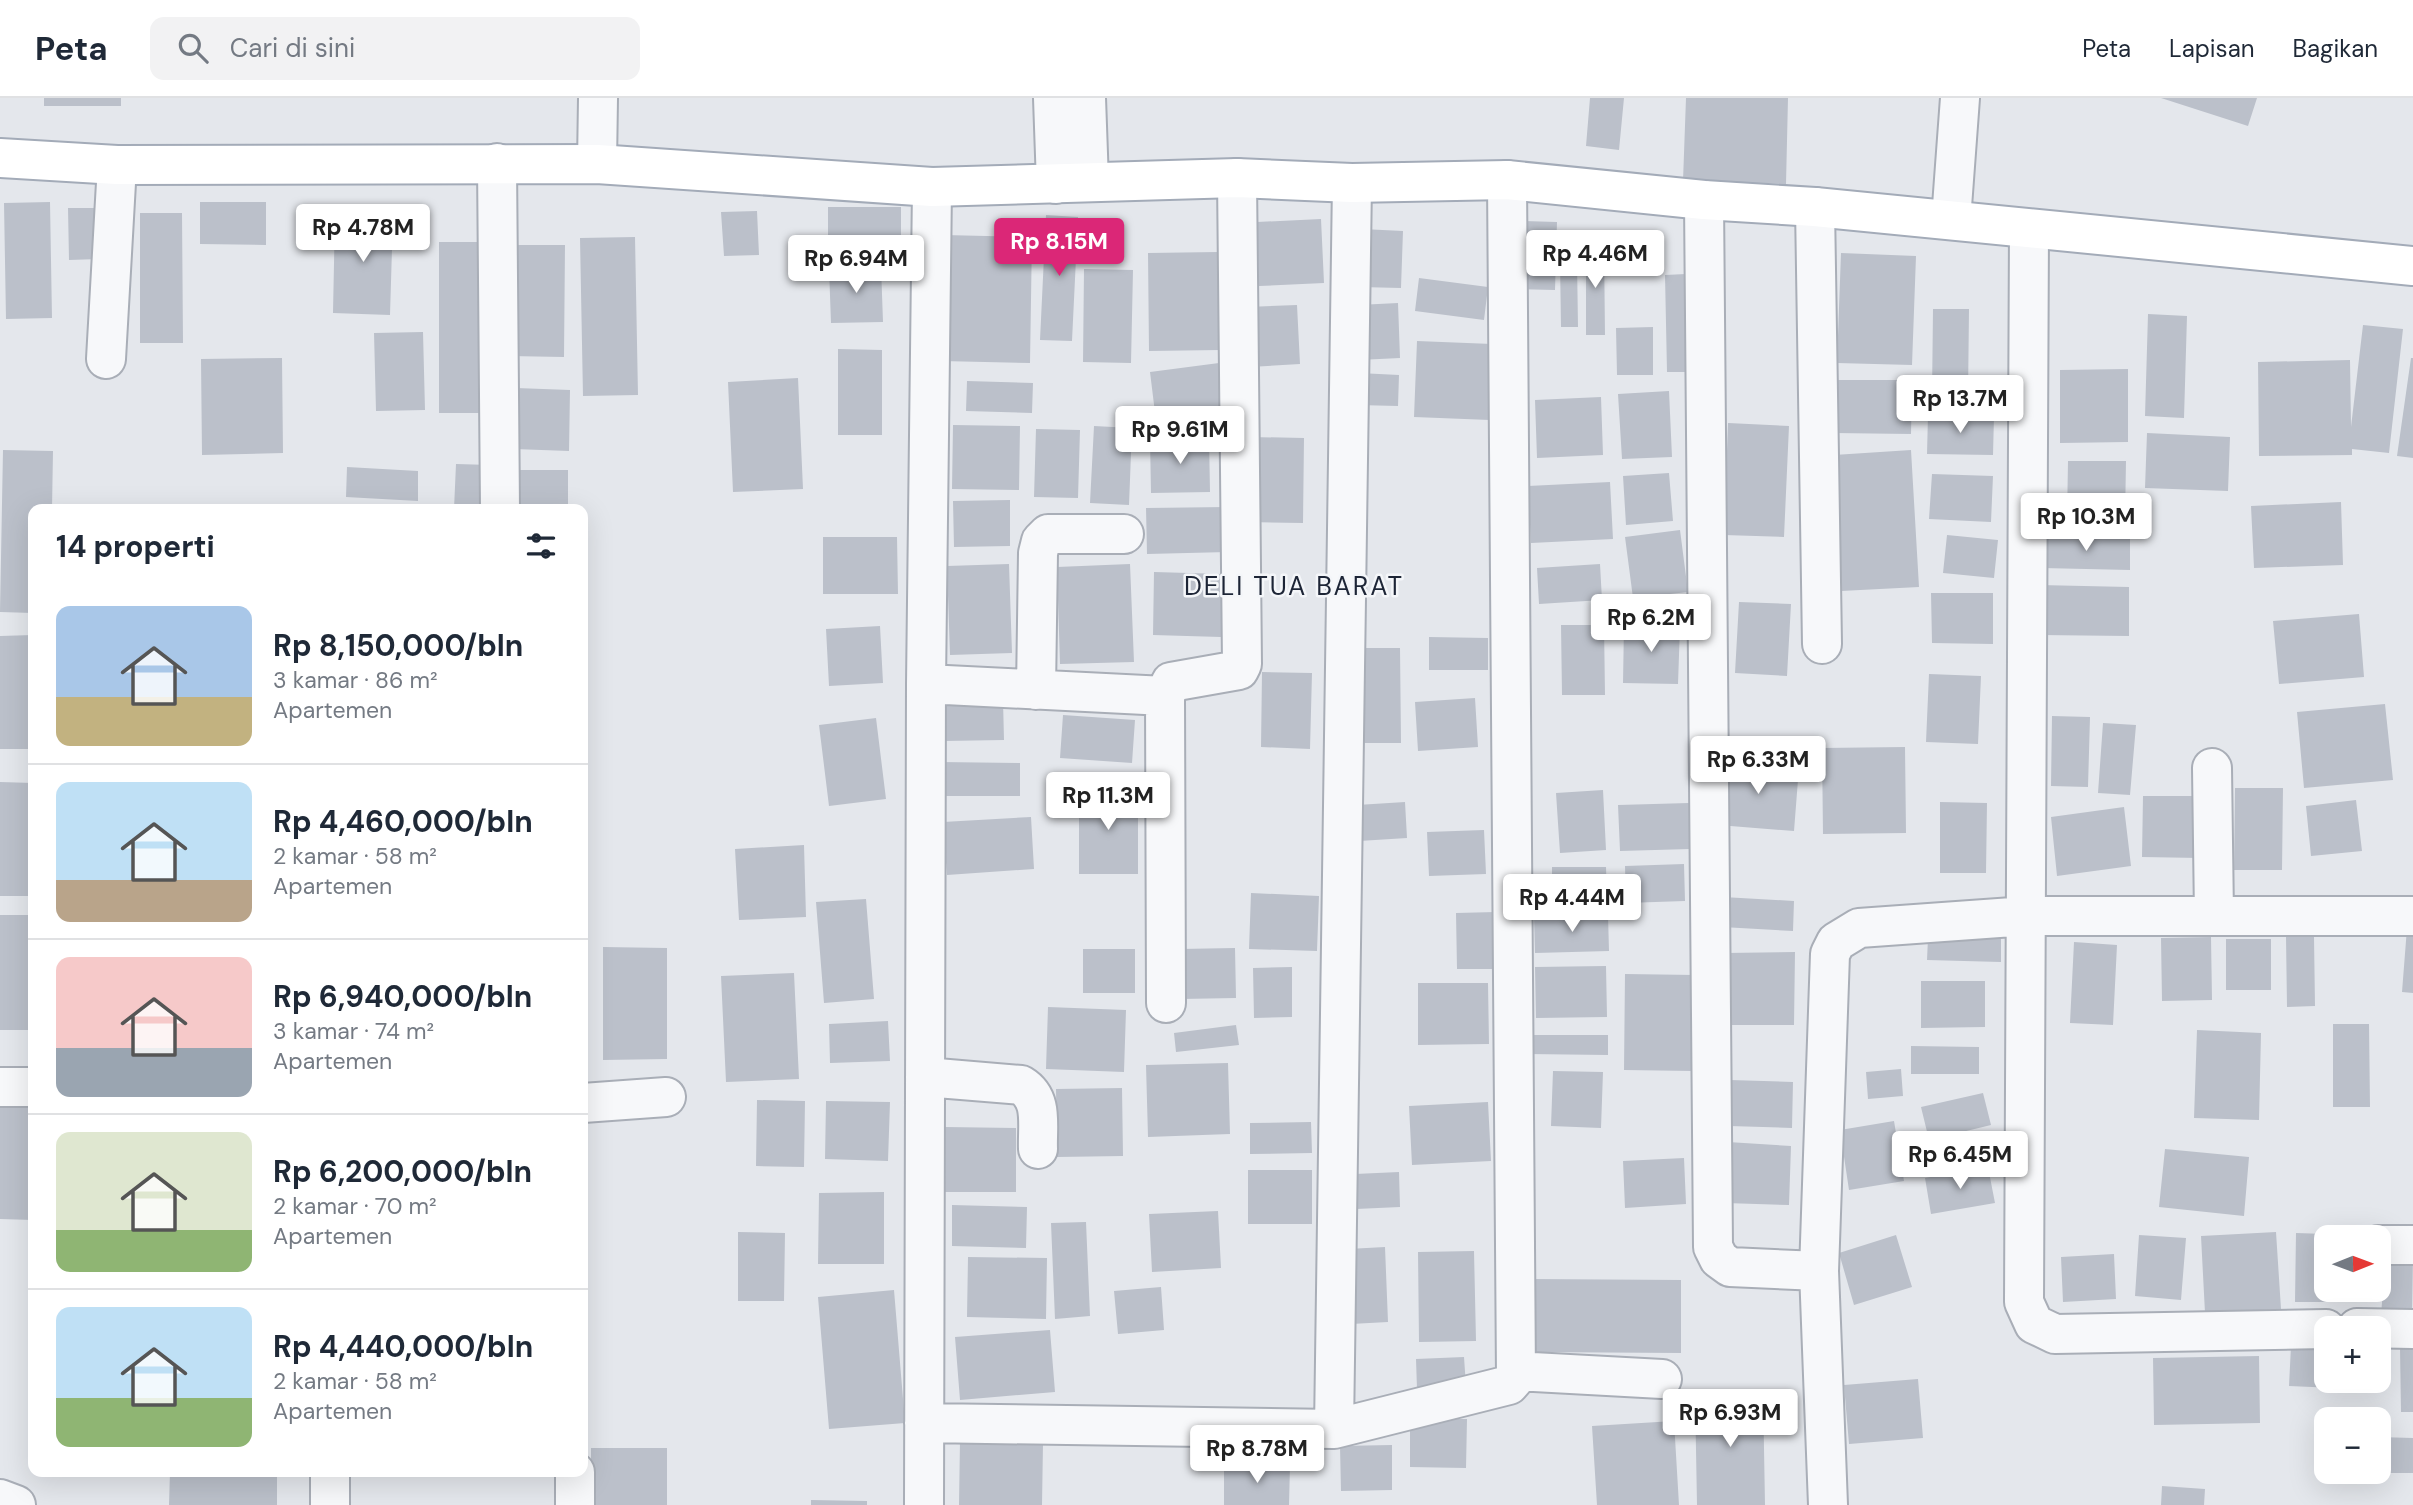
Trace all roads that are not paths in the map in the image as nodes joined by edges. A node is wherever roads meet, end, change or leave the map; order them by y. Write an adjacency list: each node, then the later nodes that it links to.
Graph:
1 (598, 98): 7 (street)
2 (1053, 98): 11 (street)
3 (1086, 98): 11 (street)
4 (1960, 98): 16 (street)
5 (0, 158): 8 (main road)
6 (497, 163): 7 (main road); 8 (main road); 20 (street)
7 (597, 164): 13 (main road)
8 (117, 165): 19 (street)
9 (1237, 178): 11 (main road); 12 (main road); 25 (street)
10 (1507, 180): 12 (main road); 14 (main road); 43 (street)
11 (1073, 183): 13 (main road)
12 (1352, 183): 46 (street)
13 (932, 187): 23 (street)
14 (1704, 200): 15 (main road); 39 (street)
15 (1815, 207): 16 (main road); 22 (street)
16 (1951, 220): 17 (main road)
17 (2029, 229): 18 (main road); 27 (street)
18 (2413, 266)
19 (106, 359)
20 (500, 504)
21 (1124, 534): 24 (street)
22 (1822, 645)
23 (926, 684): 24 (street); 31 (street)
24 (1037, 690): 25 (street)
25 (1165, 696): 30 (street)
26 (2212, 768): 28 (street)
27 (2027, 916): 28 (street); 39 (street); 40 (street)
28 (2214, 916): 29 (street)
29 (2413, 916)
30 (1166, 1003)
31 (925, 1077): 36 (street); 45 (street)
32 (0, 1087): 33 (street)
33 (28, 1087)
34 (666, 1097): 35 (street)
35 (588, 1103)
36 (1038, 1149)
37 (2391, 1245): 38 (street)
38 (2413, 1245)
39 (1819, 1270): 54 (street)
40 (2314, 1329)
41 (2391, 1329): 42 (street)
42 (2413, 1329)
43 (1516, 1371): 44 (street); 46 (street)
44 (1662, 1379)
45 (924, 1423): 46 (street); 53 (street)
46 (1334, 1429)
47 (330, 1477): 51 (street)
48 (575, 1477): 52 (street)
49 (0, 1499): 50 (street)
50 (16, 1505)
51 (330, 1505)
52 (575, 1505)
53 (924, 1505)
54 (1828, 1505)

